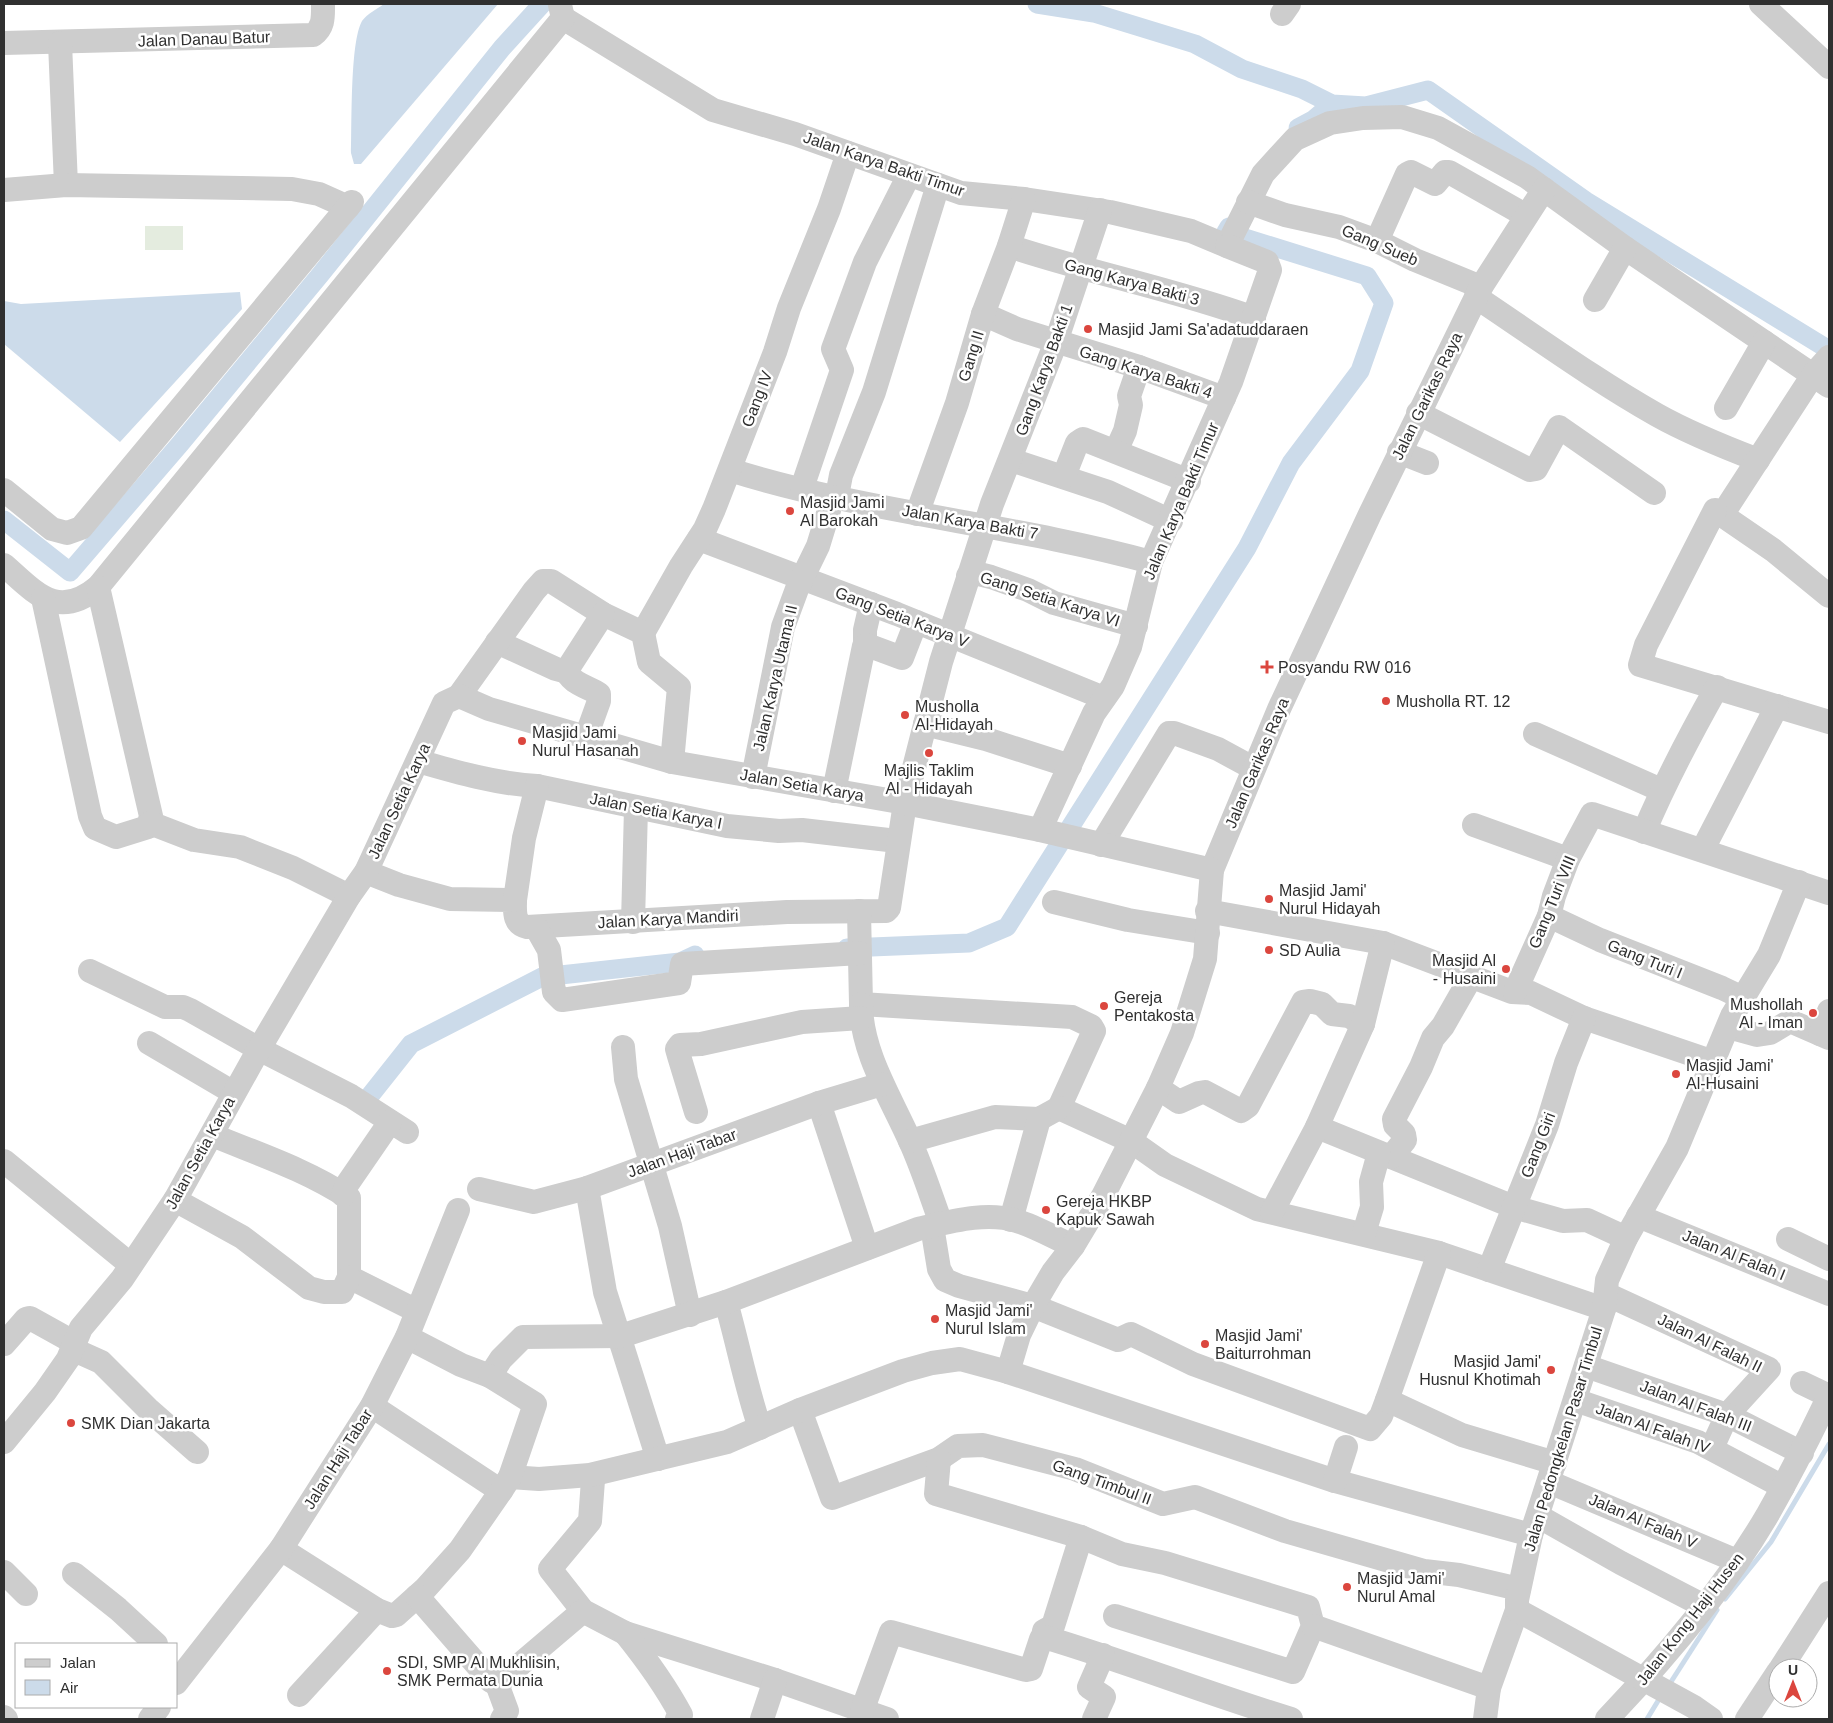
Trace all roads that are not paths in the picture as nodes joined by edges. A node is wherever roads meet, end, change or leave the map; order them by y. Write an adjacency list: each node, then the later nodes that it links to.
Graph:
1 (322, 4): 5 (street, Jalan Danau Batur)
2 (1761, 4): 6 (street)
3 (561, 9): 8 (street, Jalan Karya Bakti Timur); 56 (street)
4 (4, 43): 5 (street, Jalan Danau Batur)
5 (60, 43): 11 (street)
6 (1829, 67)
7 (1453, 136): 10 (street); 13 (street); 16 (street)
8 (848, 153): 9 (street, Jalan Karya Bakti Timur); 40 (street, Gang IV)
9 (909, 174): 12 (street, Jalan Karya Bakti Timur); 43 (street)
10 (1431, 182): 18 (street); 20 (street)
11 (66, 185): 14 (street); 44 (street)
12 (938, 185): 15 (street, Jalan Karya Bakti Timur); 46 (street, Jalan Karya Utama II)
13 (1544, 189): 18 (street, Jalan Garikas Raya); 22 (street)
14 (4, 190)
15 (1024, 198): 17 (street, Jalan Karya Bakti Timur); 21 (street, Gang II)
16 (1248, 202): 19 (street); 20 (street, Gang Sueb)
17 (1100, 210): 19 (street, Jalan Karya Bakti Timur); 23 (street, Gang Karya Bakti 1)
18 (1525, 216): 24 (street, Jalan Garikas Raya)
19 (1232, 237): 27 (street, Jalan Karya Bakti Timur)
20 (1377, 241): 24 (street, Gang Sueb)
21 (1009, 246): 23 (street, Gang Karya Bakti 3); 26 (street, Gang II)
22 (1625, 248): 25 (street); 29 (street)
23 (1081, 268): 27 (street, Gang Karya Bakti 3); 28 (street, Gang Karya Bakti 1)
24 (1478, 292): 34 (street, Jalan Garikas Raya); 38 (street, Gang Sueb)
25 (1595, 300)
26 (983, 314): 28 (street, Gang Karya Bakti 4); 48 (street, Gang II)
27 (1254, 318): 32 (street, Jalan Karya Bakti Timur)
28 (1056, 342): 30 (street, Gang Karya Bakti 4); 37 (street, Gang Karya Bakti 1)
29 (1764, 342): 31 (street); 33 (street)
30 (1139, 367): 32 (street, Gang Karya Bakti 4); 35 (street)
31 (1824, 371): 38 (street)
32 (1224, 398): 42 (street, Jalan Karya Bakti Timur)
33 (1726, 408)
34 (1418, 413): 36 (street, Jalan Garikas Raya); 45 (street)
35 (1116, 451): 41 (street); 42 (street)
36 (1399, 452): 39 (street); 79 (street, Jalan Garikas Raya)
37 (1012, 460): 41 (street); 50 (street, Gang Karya Bakti 1)
38 (1758, 460): 57 (street)
39 (1427, 463)
40 (730, 470): 43 (street, Jalan Karya Bakti 7); 51 (street, Gang IV)
41 (1064, 476): 49 (street)
42 (1189, 480): 49 (street, Jalan Karya Bakti Timur)
43 (802, 488): 46 (street, Jalan Karya Bakti 7)
44 (4, 490)
45 (1654, 493)
46 (835, 497): 48 (street, Jalan Karya Bakti 7); 55 (street, Jalan Karya Utama II)
47 (1715, 510): 68 (street)
48 (917, 514): 50 (street, Jalan Karya Bakti 7)
49 (1171, 521): 52 (street, Jalan Karya Bakti Timur)
50 (984, 527): 52 (street, Jalan Karya Bakti 7); 54 (street, Gang Karya Bakti 1)
51 (699, 539): 55 (street, Gang Setia Karya V); 63 (street, Gang IV)
52 (1152, 562): 62 (street, Jalan Karya Bakti Timur)
53 (4, 565): 58 (street)
54 (968, 576): 62 (street, Gang Setia Karya VI); 64 (street, Gang Setia Karya VI)
55 (803, 578): 59 (street, Gang Setia Karya V); 80 (street, Jalan Karya Utama II)
56 (98, 587): 58 (street); 86 (street)
57 (1829, 596)
58 (43, 598): 86 (street)
59 (871, 604): 61 (street, Gang Setia Karya V); 66 (street)
60 (603, 614): 63 (street); 65 (street); 67 (street)
61 (916, 622): 64 (street, Gang Setia Karya V); 66 (street)
62 (1136, 626): 70 (street, Jalan Karya Bakti Timur)
63 (642, 633): 77 (street)
64 (950, 636): 70 (street, Gang Setia Karya V); 73 (street, Gang Setia Karya VI)
65 (497, 642): 67 (street); 69 (street)
66 (865, 645): 83 (street)
67 (567, 672): 75 (street)
68 (1718, 687): 71 (street); 82 (street)
69 (459, 696): 75 (street, Jalan Setia Karya); 76 (street, Jalan Setia Karya)
70 (1104, 698): 78 (street, Jalan Karya Bakti Timur)
71 (1777, 706): 72 (street); 92 (street)
72 (1829, 722)
73 (924, 724): 78 (street); 84 (street, Jalan Karya Mandiri)
74 (1535, 734): 82 (street)
75 (586, 736): 77 (street, Jalan Setia Karya)
76 (418, 761): 81 (street, Jalan Setia Karya I); 95 (street, Jalan Setia Karya)
77 (672, 762): 80 (street, Jalan Setia Karya)
78 (1070, 766): 88 (street, Jalan Karya Bakti Timur)
79 (1253, 768): 91 (street); 94 (street, Jalan Garikas Raya)
80 (753, 777): 83 (street, Jalan Setia Karya)
81 (537, 786): 85 (street, Jalan Setia Karya I); 99 (street)
82 (1661, 790): 89 (street)
83 (834, 791): 84 (street, Jalan Setia Karya)
84 (905, 803): 88 (street, Jalan Setia Karya); 90 (street, Jalan Karya Mandiri)
85 (636, 808): 90 (street, Jalan Setia Karya I); 102 (street)
86 (150, 822): 98 (street)
87 (1474, 825): 93 (street)
88 (1042, 831): 91 (street, Jalan Setia Karya)
89 (1644, 832): 92 (street); 93 (street, Gang Turi VIII)
90 (897, 841): 105 (street, Jalan Karya Mandiri)
91 (1101, 845): 94 (street, Jalan Setia Karya)
92 (1703, 850): 96 (street)
93 (1568, 859): 101 (street, Gang Turi VIII)
94 (1212, 870): 103 (street, Jalan Garikas Raya)
95 (366, 872): 98 (street, Jalan Setia Karya); 99 (street)
96 (1799, 882): 97 (street); 110 (street)
97 (1829, 893)
98 (349, 896): 119 (street, Jalan Setia Karya)
99 (515, 900): 104 (street, Jalan Karya Mandiri)
100 (1054, 902): 103 (street)
101 (1549, 916): 109 (street, Gang Turi VIII); 110 (street, Gang Turi I)
102 (634, 922): 104 (street, Jalan Karya Mandiri); 105 (street, Jalan Karya Mandiri)
103 (1208, 922): 106 (street); 122 (street, Jalan Garikas Raya)
104 (536, 927): 105 (street)
105 (860, 936): 111 (street)
106 (1383, 943): 108 (street); 114 (street)
107 (90, 971): 119 (street)
108 (1471, 977): 109 (street); 131 (street)
109 (1515, 992): 113 (street)
110 (1743, 998): 115 (street)
111 (861, 1011): 121 (street); 125 (street); 126 (street)
112 (1829, 1011): 116 (street)
113 (1584, 1018): 120 (street); 138 (street, Gang Giri)
114 (1363, 1024): 122 (street); 127 (street)
115 (1728, 1027): 116 (street); 120 (street)
116 (1824, 1036)
117 (149, 1043): 123 (street)
118 (623, 1047): 133 (street)
119 (259, 1049): 123 (street, Jalan Setia Karya); 136 (street)
120 (1714, 1062): 141 (street)
121 (882, 1084): 124 (street, Jalan Haji Tabar); 129 (street)
122 (1158, 1088): 130 (street, Jalan Garikas Raya)
123 (234, 1093): 128 (street, Jalan Setia Karya)
124 (819, 1102): 133 (street, Jalan Haji Tabar); 148 (street)
125 (696, 1112)
126 (1049, 1114): 129 (street); 130 (street, Jalan Pedongkelan Pasar Timbul); 142 (street)
127 (1317, 1127): 131 (street); 140 (street)
128 (212, 1135): 136 (street); 137 (street, Jalan Setia Karya)
129 (910, 1141): 143 (street)
130 (1131, 1141): 140 (street, Jalan Pedongkelan Pasar Timbul); 147 (street, Jalan Garikas Raya)
131 (1385, 1155): 138 (street); 144 (street)
132 (4, 1161): 151 (street)
133 (653, 1164): 134 (street, Jalan Haji Tabar); 159 (street)
134 (587, 1188): 135 (street, Jalan Haji Tabar); 160 (street)
135 (479, 1189)
136 (343, 1195): 153 (street)
137 (176, 1200): 151 (street, Jalan Setia Karya); 153 (street)
138 (1514, 1207): 145 (street); 152 (street, Gang Giri)
139 (458, 1210): 158 (street, Jalan Haji Tabar)
140 (1272, 1212): 144 (street, Jalan Pedongkelan Pasar Timbul)
141 (1638, 1216): 145 (street); 154 (street, Jalan Al Falah I)
142 (1011, 1220): 143 (street); 147 (street)
143 (937, 1225): 148 (street); 157 (street)
144 (1364, 1233): 149 (street, Jalan Pedongkelan Pasar Timbul)
145 (1626, 1238): 156 (street)
146 (1788, 1240): 150 (street)
147 (1073, 1246): 157 (street, Jalan Garikas Raya)
148 (867, 1248): 155 (street)
149 (1439, 1253): 152 (street, Jalan Pedongkelan Pasar Timbul); 169 (street)
150 (1829, 1259)
151 (131, 1266): 163 (street, Jalan Setia Karya)
152 (1488, 1270): 156 (street, Jalan Pedongkelan Pasar Timbul)
153 (349, 1277): 158 (street)
154 (1829, 1294)
155 (726, 1302): 159 (street); 174 (street)
156 (1605, 1302): 164 (street, Jalan Pedongkelan Pasar Timbul); 173 (street, Jalan Al Falah II)
157 (1034, 1306): 165 (street, Jalan Garikas Raya); 169 (street)
158 (417, 1311): 161 (street, Jalan Haji Tabar)
159 (690, 1315): 160 (street)
160 (621, 1336): 166 (street); 180 (street)
161 (407, 1337): 166 (street); 171 (street, Jalan Haji Tabar)
162 (4, 1344): 163 (street)
163 (73, 1346): 175 (street, Jalan Setia Karya); 178 (street)
164 (1586, 1366): 170 (street, Jalan Pedongkelan Pasar Timbul); 173 (street, Jalan Al Falah III)
165 (1008, 1372): 172 (street); 184 (street)
166 (490, 1376): 185 (street)
167 (1802, 1382): 168 (street)
168 (1829, 1396): 179 (street, Jalan Kong Haji Husen)
169 (1388, 1400): 182 (street, Jalan Al Falah V)
170 (1576, 1400): 177 (street, Jalan Al Falah IV); 182 (street, Jalan Pedongkelan Pasar Timbul)
171 (372, 1406): 185 (street); 189 (street, Jalan Haji Tabar)
172 (800, 1410): 174 (street); 181 (street, Gang Timbul II)
173 (1727, 1415): 177 (street, Jalan Al Falah II); 179 (street, Jalan Al Falah III)
174 (760, 1428): 180 (street)
175 (4, 1442)
176 (1346, 1447): 184 (street)
177 (1712, 1448): 186 (street, Jalan Al Falah IV)
178 (197, 1452)
179 (1802, 1453): 186 (street, Jalan Kong Haji Husen)
180 (658, 1460): 183 (street)
181 (939, 1460): 188 (street); 196 (street, Gang Timbul II)
182 (1552, 1472): 187 (street, Jalan Pedongkelan Pasar Timbul); 190 (street, Jalan Al Falah V)
183 (590, 1475): 185 (street); 199 (street)
184 (1335, 1481): 187 (street)
185 (506, 1484): 195 (street)
186 (1782, 1487): 190 (street, Jalan Kong Haji Husen)
187 (1534, 1526): 196 (street, Jalan Pedongkelan Pasar Timbul); 197 (street)
188 (1082, 1537): 201 (street); 203 (street)
189 (281, 1549): 198 (street); 207 (street, Jalan Haji Tabar)
190 (1737, 1561): 197 (street, Jalan Kong Haji Husen)
191 (4, 1572): 194 (street)
192 (74, 1574): 204 (street)
193 (1829, 1593): 206 (street)
194 (26, 1594)
195 (417, 1596): 198 (street); 210 (street)
196 (1518, 1599): 209 (street); 212 (street, Jalan Pedongkelan Pasar Timbul)
197 (1704, 1606): 209 (street, Jalan Kong Haji Husen)
198 (377, 1610): 213 (street)
199 (583, 1611): 202 (street); 210 (street)
200 (1116, 1616): 201 (street)
201 (1313, 1626): 212 (street)
202 (625, 1633): 208 (street); 219 (street)
203 (1043, 1637): 205 (street); 215 (street)
204 (155, 1643)
205 (1104, 1655): 222 (street); 223 (street)
206 (1787, 1658)
207 (178, 1676)
208 (775, 1680): 215 (street); 220 (street)
209 (1645, 1681): 216 (street); 225 (street, Jalan Kong Haji Husen)
210 (497, 1684): 218 (street)
211 (1768, 1687): 226 (street)
212 (1489, 1688): 224 (street, Jalan Pedongkelan Pasar Timbul)
213 (299, 1695)
214 (158, 1708): 217 (street)
215 (862, 1711): 221 (street)
216 (1702, 1713)
217 (150, 1719)
218 (502, 1719)
219 (677, 1719)
220 (762, 1719)
221 (887, 1719)
222 (1094, 1719)
223 (1291, 1719)
224 (1485, 1719)
225 (1607, 1719)
226 (1747, 1719)

